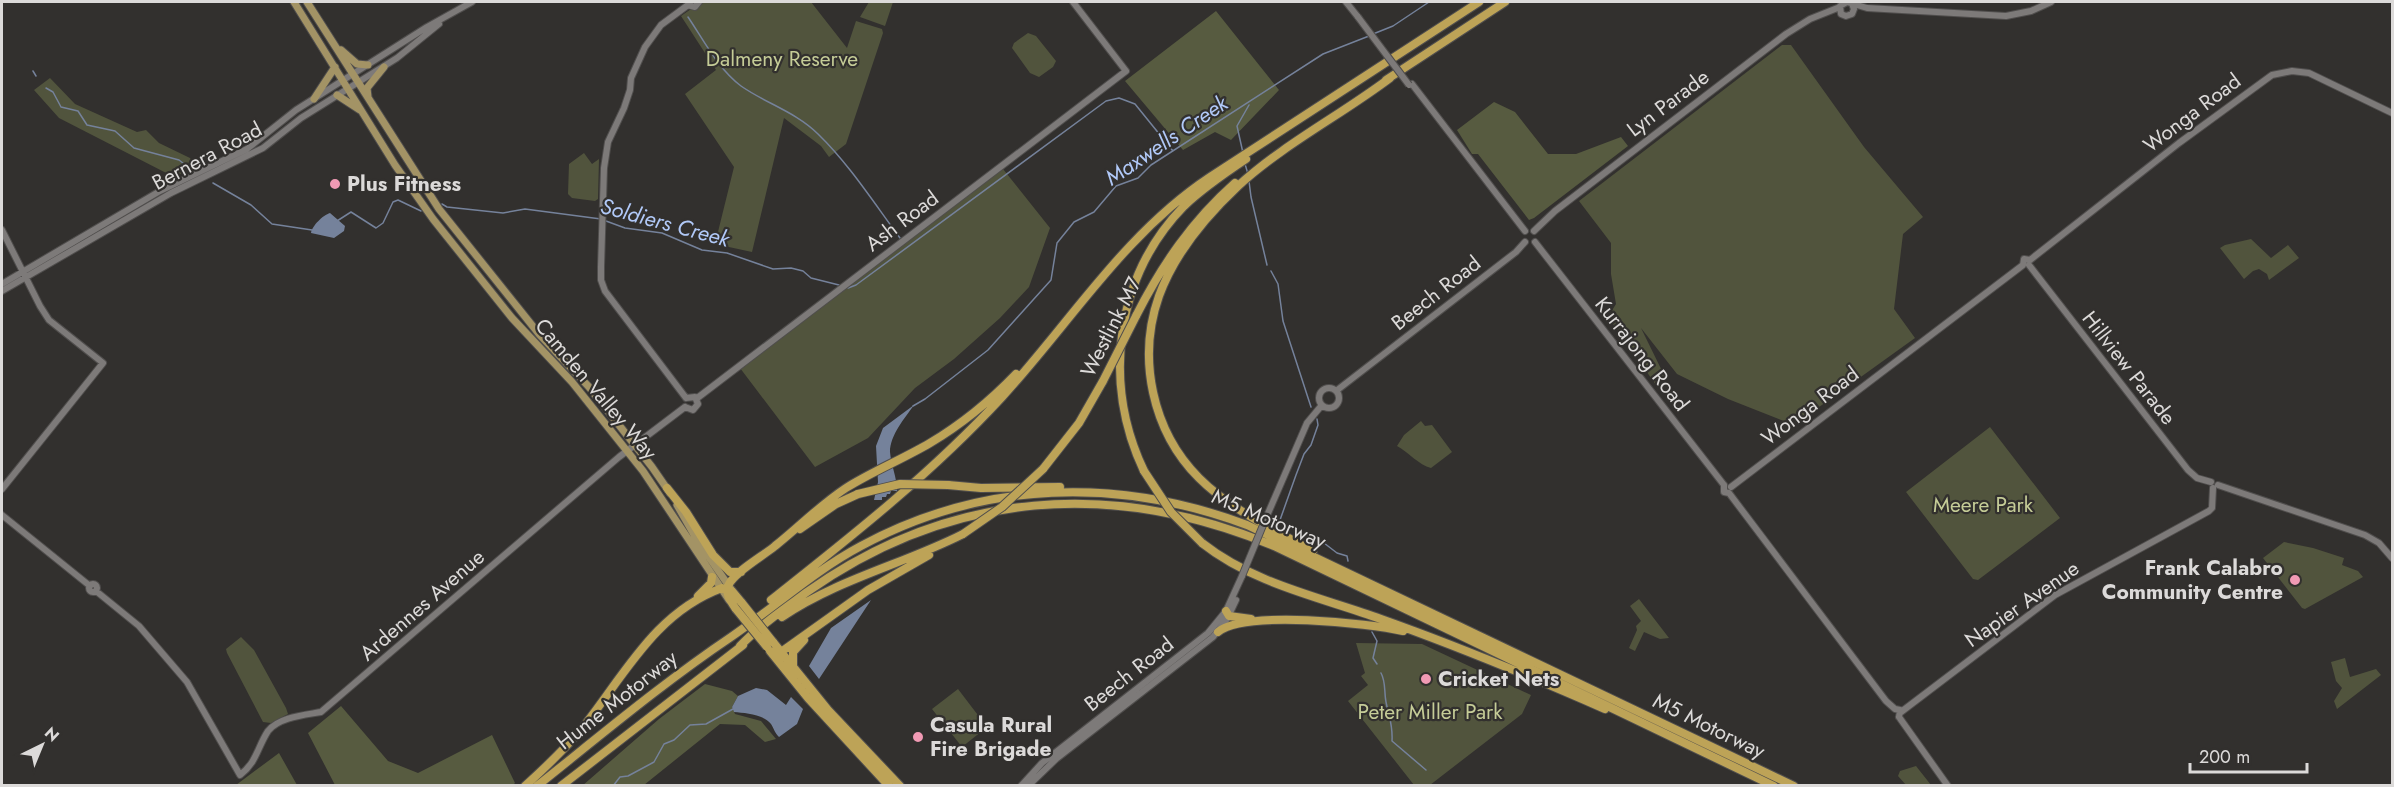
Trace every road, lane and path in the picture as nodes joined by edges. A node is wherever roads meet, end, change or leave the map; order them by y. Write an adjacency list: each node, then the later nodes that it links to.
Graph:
1 (294, 2): 17 (main road, Camden Valley Way)
2 (307, 2): 14 (main road, Camden Valley Way)
3 (472, 2): 13 (street, Bernera Road)
4 (699, 2): 10 (street)
5 (1073, 2): 41 (street, Ash Road)
6 (1347, 2): 30 (street, bridge)
7 (1479, 2): 27 (highway)
8 (1505, 2): 28 (highway)
9 (2051, 2): 11 (street)
10 (687, 3): 40 (street)
11 (1853, 8): 12 (street); 12 (street)
12 (1841, 10): 31 (street, Lyn Parade)
13 (449, 16): 15 (street, Bernera Road); 16 (street, Bernera Road)
14 (331, 39): 15 (main road); 18 (main road, Camden Valley Way)
15 (368, 65): 18 (street, Bernera Road)
16 (384, 66): 20 (street, Bernera Road); 24 (main road)
17 (335, 67): 19 (main road, Camden Valley Way); 23 (main road)
18 (353, 74): 19 (street, Bernera Road); 20 (main road, Camden Valley Way)
19 (343, 81): 21 (main road, Camden Valley Way); 23 (street, Bernera Road)
20 (358, 82): 21 (street, Bernera Road); 24 (main road, Camden Valley Way)
21 (348, 88): 22 (street, Bernera Road); 25 (main road, Camden Valley Way)
22 (337, 95): 25 (main road); 35 (street, Bernera Road)
23 (314, 99): 35 (street, Bernera Road)
24 (369, 100): 44 (main road, Camden Valley Way)
25 (362, 111): 45 (main road, Camden Valley Way)
26 (2392, 113): 34 (street, Wonga Road)
27 (1232, 165): 38 (highway, Westlink M7); 69 (highway, bridge)
28 (1237, 184): 53 (highway, Westlink M7, bridge); 58 (highway)
29 (2, 230): 35 (street)
30 (1525, 231): 31 (street); 32 (street)
31 (1534, 231): 33 (street)
32 (1525, 242): 33 (street); 39 (street, Beech Road)
33 (1535, 242): 48 (street, Kurrajong Road)
34 (2027, 263): 46 (street, Hillview Parade); 48 (street, Wonga Road)
35 (24, 274): 36 (street, Bernera Road); 37 (street, Bernera Road); 49 (street)
36 (2, 284)
37 (2, 291)
38 (1089, 293): 52 (highway); 64 (highway, Westlink M7)
39 (1336, 391): 42 (street); 42 (street)
40 (686, 398): 41 (street); 43 (street)
41 (696, 399): 43 (street)
42 (1322, 405): 60 (street, Beech Road, bridge)
43 (685, 407): 44 (street)
44 (635, 445): 45 (street); 47 (main road, Camden Valley Way)
45 (627, 451): 51 (street, Ardennes Avenue); 56 (main road, Camden Valley Way)
46 (2214, 485): 54 (street, Hillview Parade); 70 (street, Napier Avenue)
47 (667, 488): 55 (highway); 57 (main road, Camden Valley Way)
48 (1728, 488): 70 (street, Kurrajong Road)
49 (2, 489)
50 (1115, 493): 52 (highway, bridge); 58 (highway, M5 Motorway); 64 (highway, M5 Motorway)
51 (2, 515)
52 (790, 533): 55 (highway)
53 (953, 541): 62 (highway); 65 (highway)
54 (2392, 558)
55 (741, 572): 57 (highway)
56 (712, 577): 57 (main road, Camden Valley Way); 59 (highway)
57 (725, 587): 59 (highway); 66 (highway, bridge)
58 (1395, 595): 80 (highway, M5 Motorway)
59 (689, 605): 72 (highway)
60 (1227, 614): 61 (highway); 63 (street, Beech Road); 77 (street, Beech Road)
61 (1263, 622): 63 (highway); 69 (highway)
62 (823, 623): 67 (highway); 68 (highway)
63 (1218, 632): 78 (street, Beech Road)
64 (719, 643): 73 (highway, Hume Motorway)
65 (740, 646): 71 (highway, M5 Motorway); 74 (highway, Hume Motorway)
66 (770, 647): 67 (highway); 75 (highway)
67 (781, 652): 68 (highway)
68 (798, 674): 76 (highway)
69 (1533, 679): 71 (highway)
70 (1898, 713): 81 (street, Kurrajong Road)
71 (1700, 751): 79 (highway, M5 Motorway)
72 (525, 786)
73 (537, 786)
74 (561, 786)
75 (889, 786)
76 (900, 786)
77 (1021, 786)
78 (1028, 786)
79 (1774, 786)
80 (1794, 786)
81 (1948, 786)

